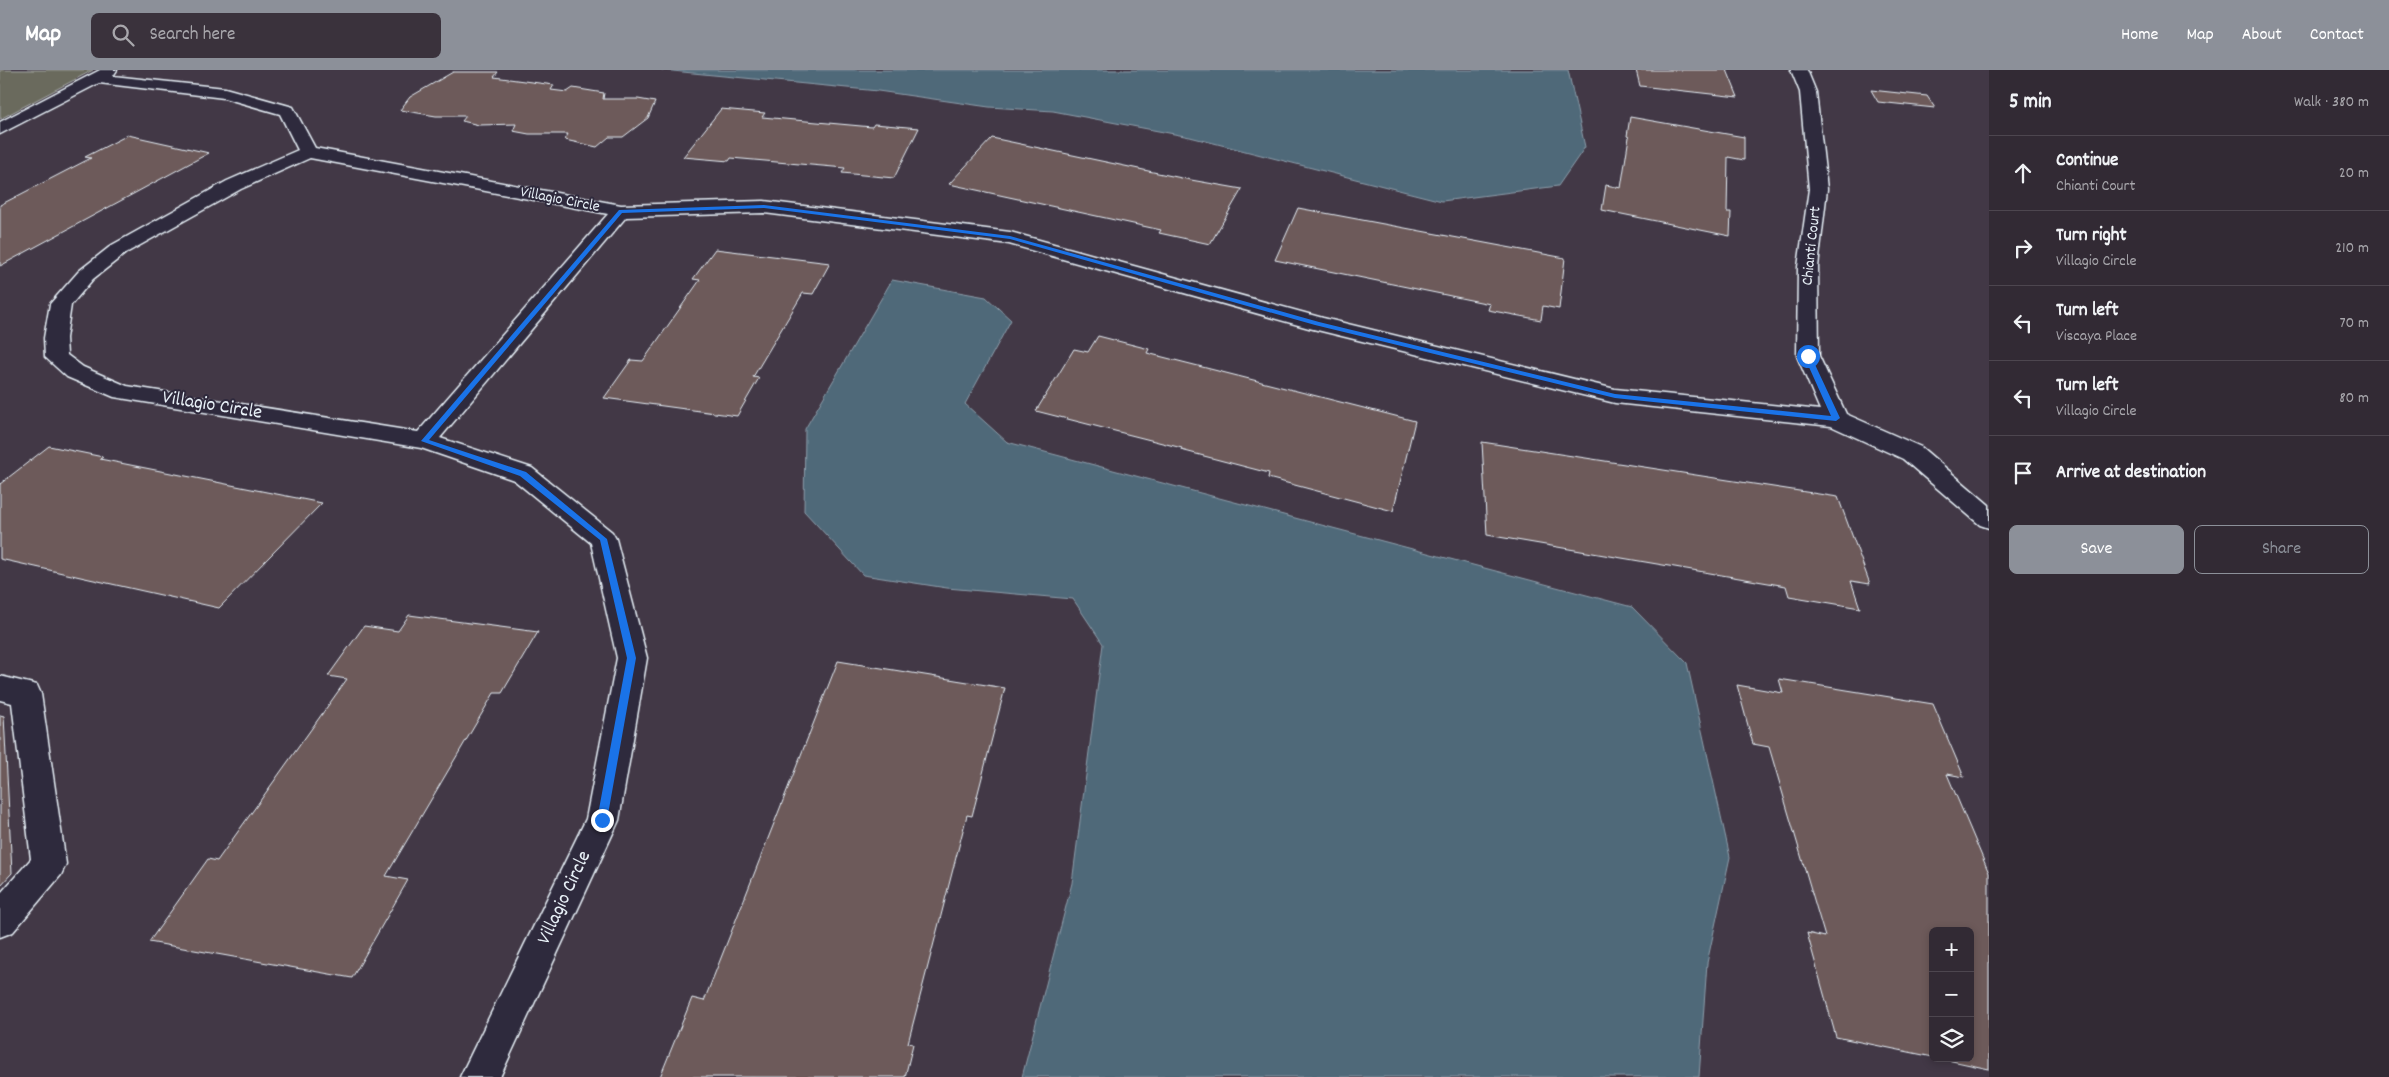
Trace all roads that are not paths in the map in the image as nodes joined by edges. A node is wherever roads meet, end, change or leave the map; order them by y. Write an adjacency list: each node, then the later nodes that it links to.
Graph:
1 (111, 70): 3 (street)
2 (1799, 70): 7 (street, Chianti Court)
3 (93, 78): 4 (street); 5 (street)
4 (0, 129)
5 (308, 152): 6 (street, Villagio Circle); 8 (street, Villagio Circle)
6 (621, 211): 7 (street, Villagio Circle); 8 (street)
7 (1836, 418): 9 (street, Villagio Circle)
8 (424, 441): 12 (street, Villagio Circle)
9 (1989, 519)
10 (0, 688): 11 (street)
11 (0, 920)
12 (480, 1077)

